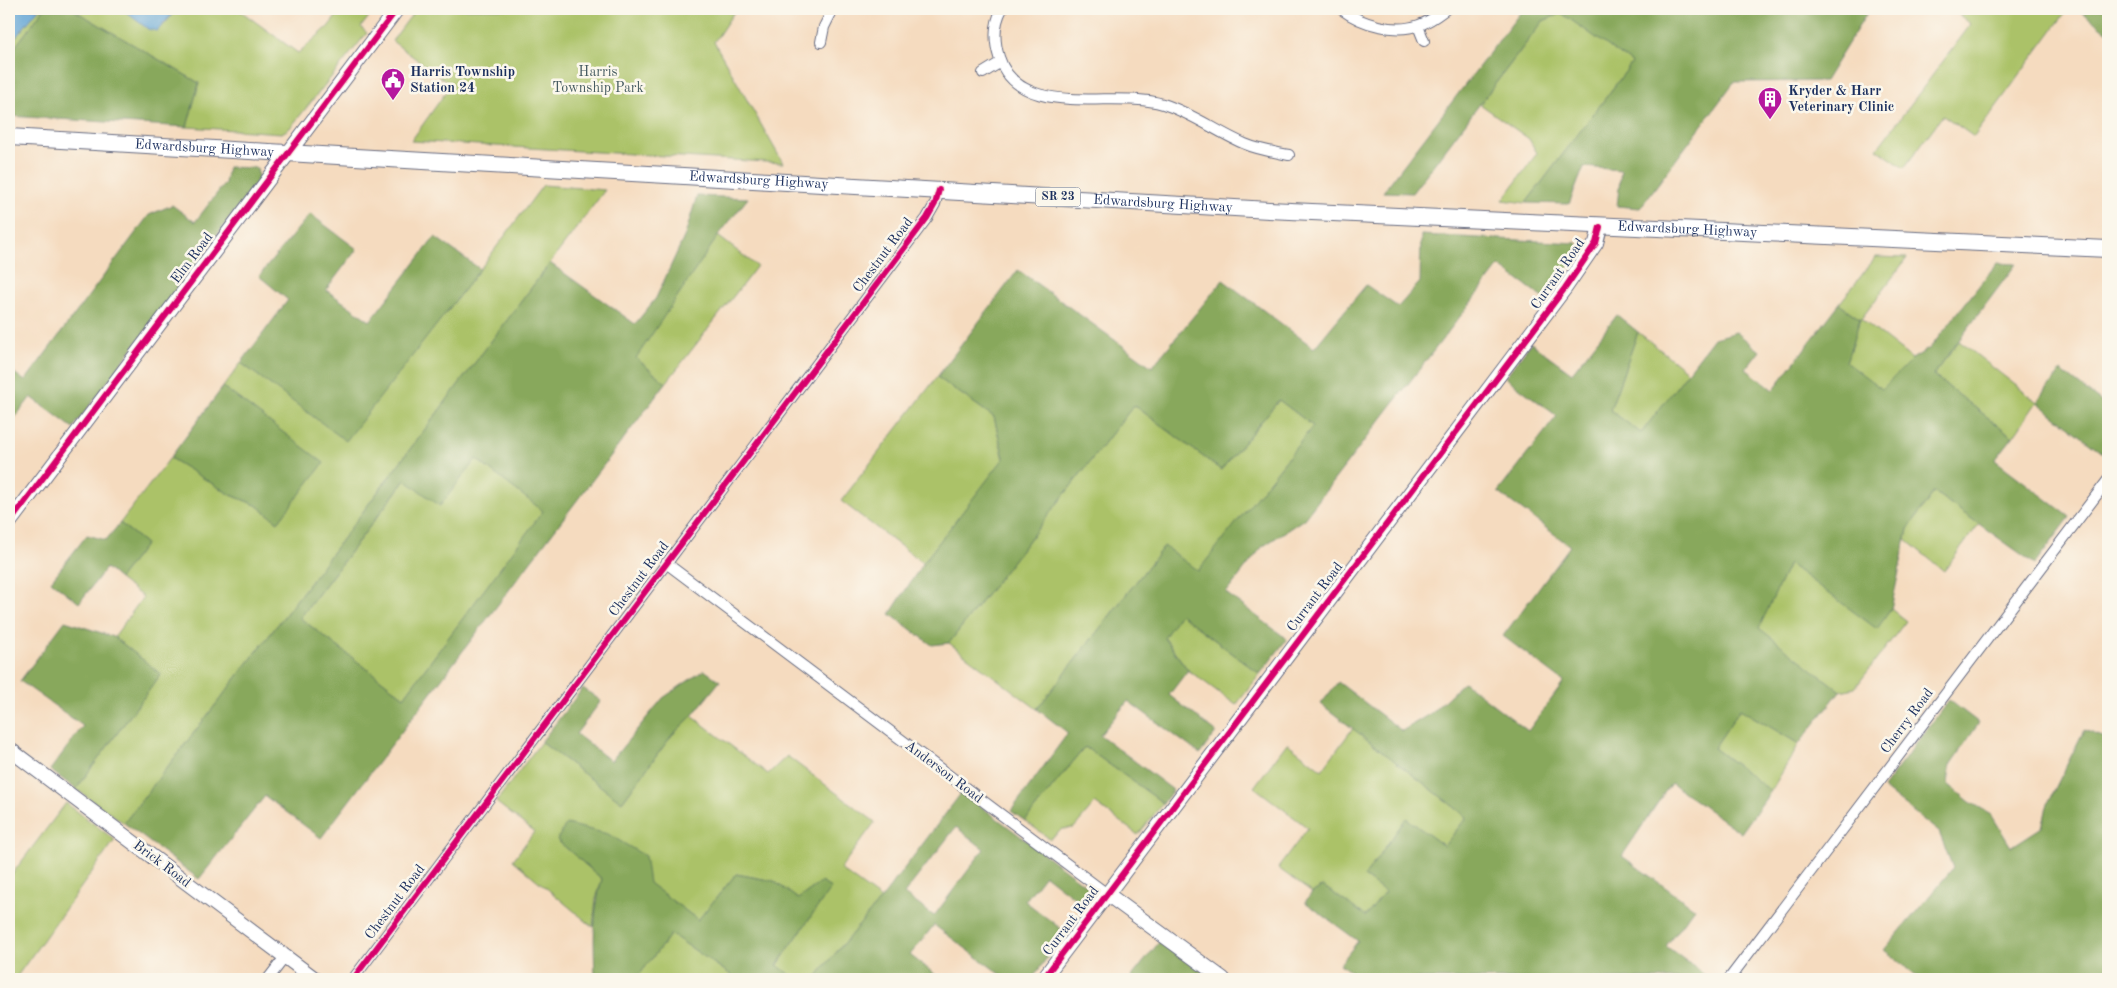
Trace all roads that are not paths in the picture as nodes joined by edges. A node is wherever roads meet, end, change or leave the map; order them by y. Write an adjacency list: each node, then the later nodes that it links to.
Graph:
1 (397, 9): 12 (street, Elm Road)
2 (833, 9): 8 (street)
3 (1002, 9): 9 (street)
4 (1341, 9): 6 (street)
5 (1446, 9): 6 (street)
6 (1418, 26): 7 (street)
7 (1424, 41)
8 (821, 42)
9 (1001, 62): 10 (street); 13 (street)
10 (983, 72)
11 (9, 137): 12 (main road, Edwardsburg Highway / SR 23)
12 (288, 151): 14 (main road, Edwardsburg Highway / SR 23); 18 (street, Elm Road)
13 (1289, 155)
14 (939, 190): 15 (main road, Edwardsburg Highway / SR 23); 19 (street, Chestnut Road)
15 (1600, 227): 16 (main road, Edwardsburg Highway / SR 23); 21 (street, Currant Road)
16 (2108, 249)
17 (2108, 480): 28 (street, Cherry Road)
18 (9, 522)
19 (666, 563): 21 (street, Anderson Road); 25 (street, Chestnut Road)
20 (9, 749): 22 (street, Brick Road)
21 (1107, 894): 26 (street, Currant Road); 27 (street, Anderson Road)
22 (285, 957): 23 (street); 24 (street, Brick Road)
23 (268, 979)
24 (315, 979)
25 (353, 979)
26 (1043, 979)
27 (1223, 979)
28 (1729, 979)

